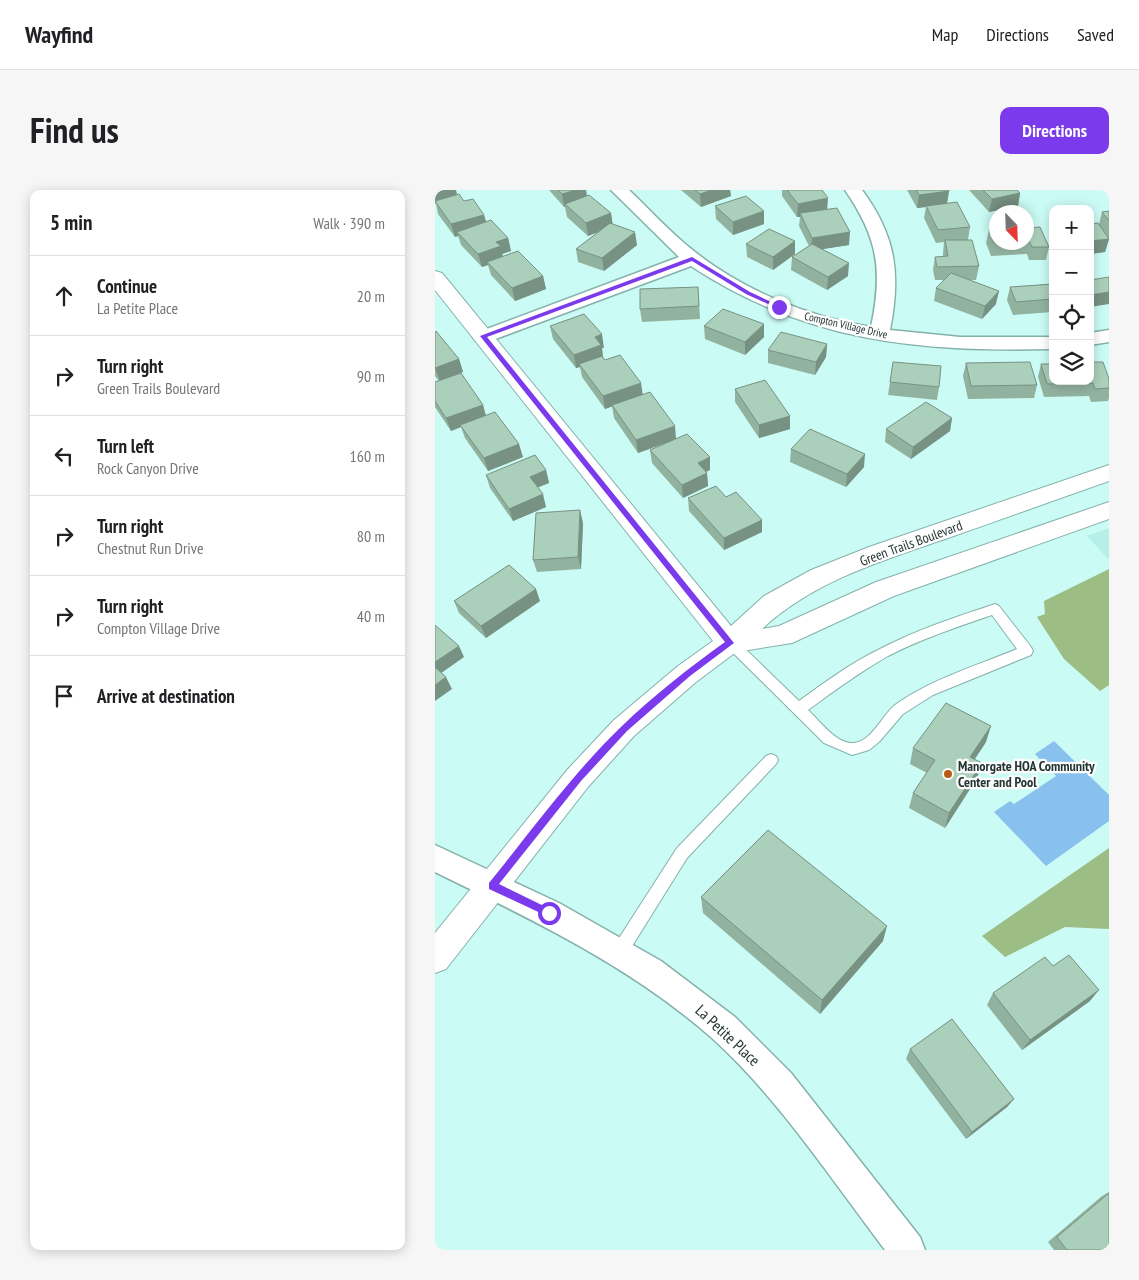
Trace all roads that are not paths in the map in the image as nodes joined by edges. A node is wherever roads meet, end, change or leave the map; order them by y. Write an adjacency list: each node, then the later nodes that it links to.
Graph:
1 (619, 190): 3 (street, Compton Village Drive)
2 (853, 190): 5 (street)
3 (692, 259): 5 (street, Compton Village Drive); 6 (street)
4 (435, 277): 6 (street)
5 (879, 334): 9 (street, Compton Village Drive)
6 (483, 336): 12 (street)
7 (1109, 336): 8 (street)
8 (1094, 338)
9 (1049, 343)
10 (1109, 473): 12 (street, Green Trails Boulevard)
11 (1109, 510): 12 (street, Green Trails Boulevard)
12 (730, 643): 13 (lane); 16 (street, Green Trails Boulevard)
13 (798, 708): 13 (lane)
14 (771, 760): 17 (lane)
15 (435, 858): 16 (street, La Petite Place)
16 (493, 886): 17 (street, La Petite Place); 18 (street, Green Trails Boulevard)
17 (618, 954): 19 (street, La Petite Place)
18 (435, 958)
19 (907, 1250)

